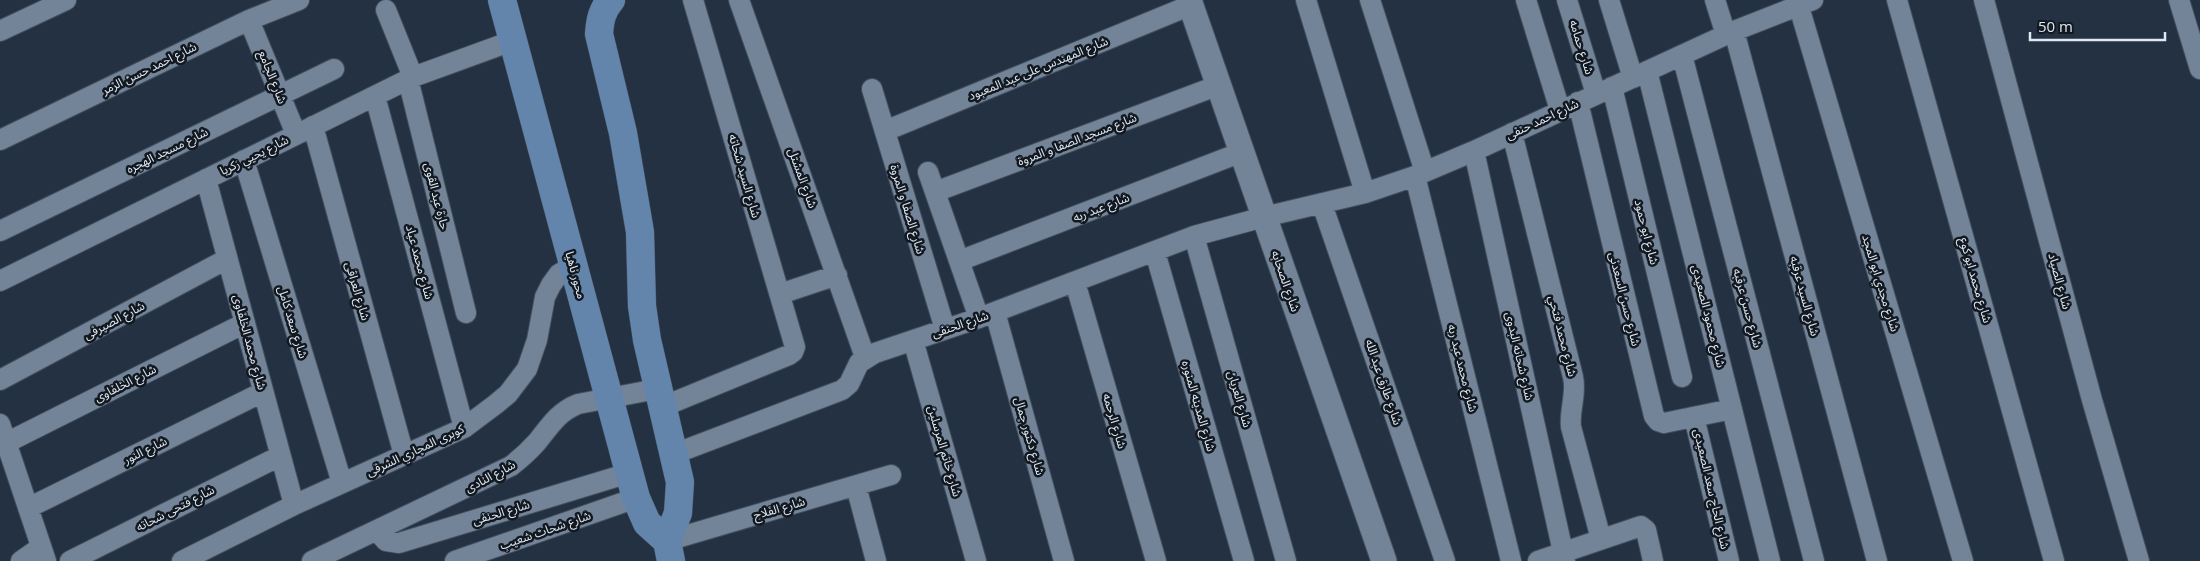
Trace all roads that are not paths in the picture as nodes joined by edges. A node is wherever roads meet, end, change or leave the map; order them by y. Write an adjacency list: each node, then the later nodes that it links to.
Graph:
1 (66, 0): 20 (street)
2 (299, 0): 19 (street, شارع احمد حسن الزمر)
3 (502, 0): 22 (main road, محور ناهيا)
4 (611, 0): 69 (main road)
5 (693, 0): 57 (street, شارع السيد شحاته)
6 (739, 0): 54 (street, شارع المشتل)
7 (1306, 0): 45 (street)
8 (1370, 0): 42 (street, شارع محمد عبد ربه)
9 (1526, 0): 33 (street, شارع حسن السعدنى)
10 (1567, 0): 30 (street, شارع حمامه)
11 (1609, 0): 26 (street, شارع محمود الصعيدى)
12 (1715, 0): 21 (street, شارع السيد عرقبه)
13 (1897, 0): 109 (street, شارع محمد ابو كوع)
14 (1984, 0): 110 (street, شارع الصياد)
15 (2179, 0): 25 (street)
16 (1803, 2): 21 (street, شارع احمد حنفى); 108 (street, شارع مجدي ابو المجد)
17 (1190, 3): 28 (street, شارع الصحابه); 35 (street, شارع المهندس على عبد المعبود)
18 (386, 10): 27 (street, حارة عبد القوى)
19 (249, 20): 31 (street, شارع الجامع); 37 (street, شارع احمد حسن الزمر)
20 (0, 31)
21 (1730, 33): 23 (street, شارع احمد حنفى); 107 (street, شارع السيد عرقبه)
22 (512, 41): 27 (street, شارع يحيي زكريا); 53 (main road, محور ناهيا)
23 (1682, 55): 26 (street, شارع احمد حنفى); 106 (street, شارع حسن عرقبه)
24 (334, 69): 31 (street, شارع مسجد الهجره)
25 (2200, 69)
26 (1640, 75): 30 (street, شارع احمد حنفى); 70 (street, شارع محمود الصعيدى)
27 (410, 78): 32 (street, شارع يحيي زكريا); 58 (street, حارة عبد القوى)
28 (1219, 86): 39 (street, شارع الصحابه); 44 (street, شارع مسجد الصفا و المروة)
29 (872, 89): 35 (street, شارع الصفا و المروة)
30 (1604, 91): 33 (street, شارع احمد حنفى); 65 (street, شارع ابو حمود)
31 (280, 95): 34 (street, شارع الجامع); 48 (street, شارع مسجد الهجره)
32 (375, 96): 34 (street, شارع يحيي زكريا); 72 (street, شارع محمد عياد)
33 (1569, 106): 36 (street, شارع احمد حنفى); 71 (street, شارع حسن السعدنى)
34 (304, 130): 40 (street, شارع يحيي زكريا); 75 (street, شارع العراقى)
35 (885, 131): 61 (street, شارع الصفا و المروة)
36 (1512, 133): 38 (street, شارع احمد حنفى); 84 (street, شارع محمد فتحي)
37 (0, 140)
38 (1474, 151): 42 (street, شارع احمد حنفى); 87 (street, شارع شحاته البدوى)
39 (1242, 152): 47 (street, شارع الصحابه); 52 (street, شارع عبد ربه)
40 (244, 160): 43 (street, شارع يحيي زكريا); 78 (street, شارع سعد كامل)
41 (928, 172): 44 (street, شارع دكتور جمال)
42 (1420, 174): 45 (street, شارع احمد حنفى); 101 (street, شارع محمد عبد ربه)
43 (206, 179): 51 (street, شارع محمد الخلفاوى); 55 (street, شارع يحيي زكريا)
44 (935, 192): 52 (street, شارع دكتور جمال)
45 (1365, 193): 46 (street, شارع احمد حنفى)
46 (1322, 204): 47 (street, شارع احمد حنفى); 100 (street, شارع طارق عبد الله)
47 (1264, 217): 49 (street, شارع الحنفى); 99 (street, شارع الصحابه)
48 (0, 231)
49 (1194, 236): 50 (street, شارع الحنفى); 98 (street, شارع العريان)
50 (1155, 252): 56 (street, شارع الحنفى); 97 (street, شارع المدينه المنوره)
51 (228, 259): 60 (street, شارع محمد الخلفاوى); 66 (street, شارع الصيرفى)
52 (959, 261): 59 (street, شارع دكتور جمال)
53 (573, 266): 68 (main road, محور ناهيا); 72 (street, كوبرى المجاري الشرقى)
54 (837, 275): 57 (street); 64 (street, شارع المشتل)
55 (0, 280)
56 (1075, 282): 59 (street, شارع الحنفى); 96 (street, شارع الرحمه)
57 (780, 294): 63 (street, شارع السيد شحاته)
58 (466, 313)
59 (987, 315): 61 (street, شارع الحنفى); 95 (street, شارع دكتور جمال)
60 (245, 323): 67 (street, شارع محمد الخلفاوى); 73 (street, شارع الخلفاوى)
61 (945, 329): 62 (street, شارع الحنفى)
62 (912, 340): 64 (street, شارع الحنفى); 94 (street, شارع خاتم المرسلين)
63 (793, 352): 69 (street, شارع النادى)
64 (865, 357): 74 (street)
65 (1682, 377)
66 (0, 380)
67 (263, 392): 76 (street, شارع محمد الخلفاوى); 82 (street, شارع النور)
68 (609, 398): 69 (street, شارع النادى); 79 (main road, محور ناهيا); 83 (street, شارع النادى)
69 (660, 398): 74 (main road)
70 (1732, 409): 71 (street, شارع حسن السعدنى); 105 (street, شارع محمود الصعيدى)
71 (1694, 417): 104 (street, شارع الحاج سعد الصعيدى)
72 (464, 428): 75 (street, كوبرى المجاري الشرقى)
73 (4, 445): 82 (street)
74 (674, 454): 85 (main road)
75 (404, 455): 78 (street, كوبرى المجاري الشرقى)
76 (280, 456): 81 (street, شارع محمد الخلفاوى); 89 (street, شارع فتحى شحاته)
77 (891, 475): 80 (street, شارع الفلاح)
78 (342, 483): 81 (street, كوبرى المجاري الشرقى)
79 (632, 485): 83 (street, شارع الحنفى); 85 (main road, محور ناهيا); 92 (street, شارع شحات شعيب)
80 (856, 486): 85 (street, شارع الفلاح); 93 (street)
81 (294, 505): 90 (street, كوبرى المجاري الشرقى)
82 (28, 508): 86 (street)
83 (377, 531): 91 (street, شارع النادى)
84 (1601, 539): 87 (street); 103 (street)
85 (669, 551)
86 (44, 554): 88 (street)
87 (1564, 557): 102 (street)
88 (21, 561)
89 (70, 561)
90 (182, 561)
91 (312, 561)
92 (455, 561)
93 (876, 561)
94 (976, 561)
95 (1064, 561)
96 (1156, 561)
97 (1244, 561)
98 (1286, 561)
99 (1384, 561)
100 (1445, 561)
101 (1511, 561)
102 (1538, 561)
103 (1653, 561)
104 (1729, 561)
105 (1770, 561)
106 (1814, 561)
107 (1876, 561)
108 (1964, 561)
109 (2054, 561)
110 (2139, 561)

